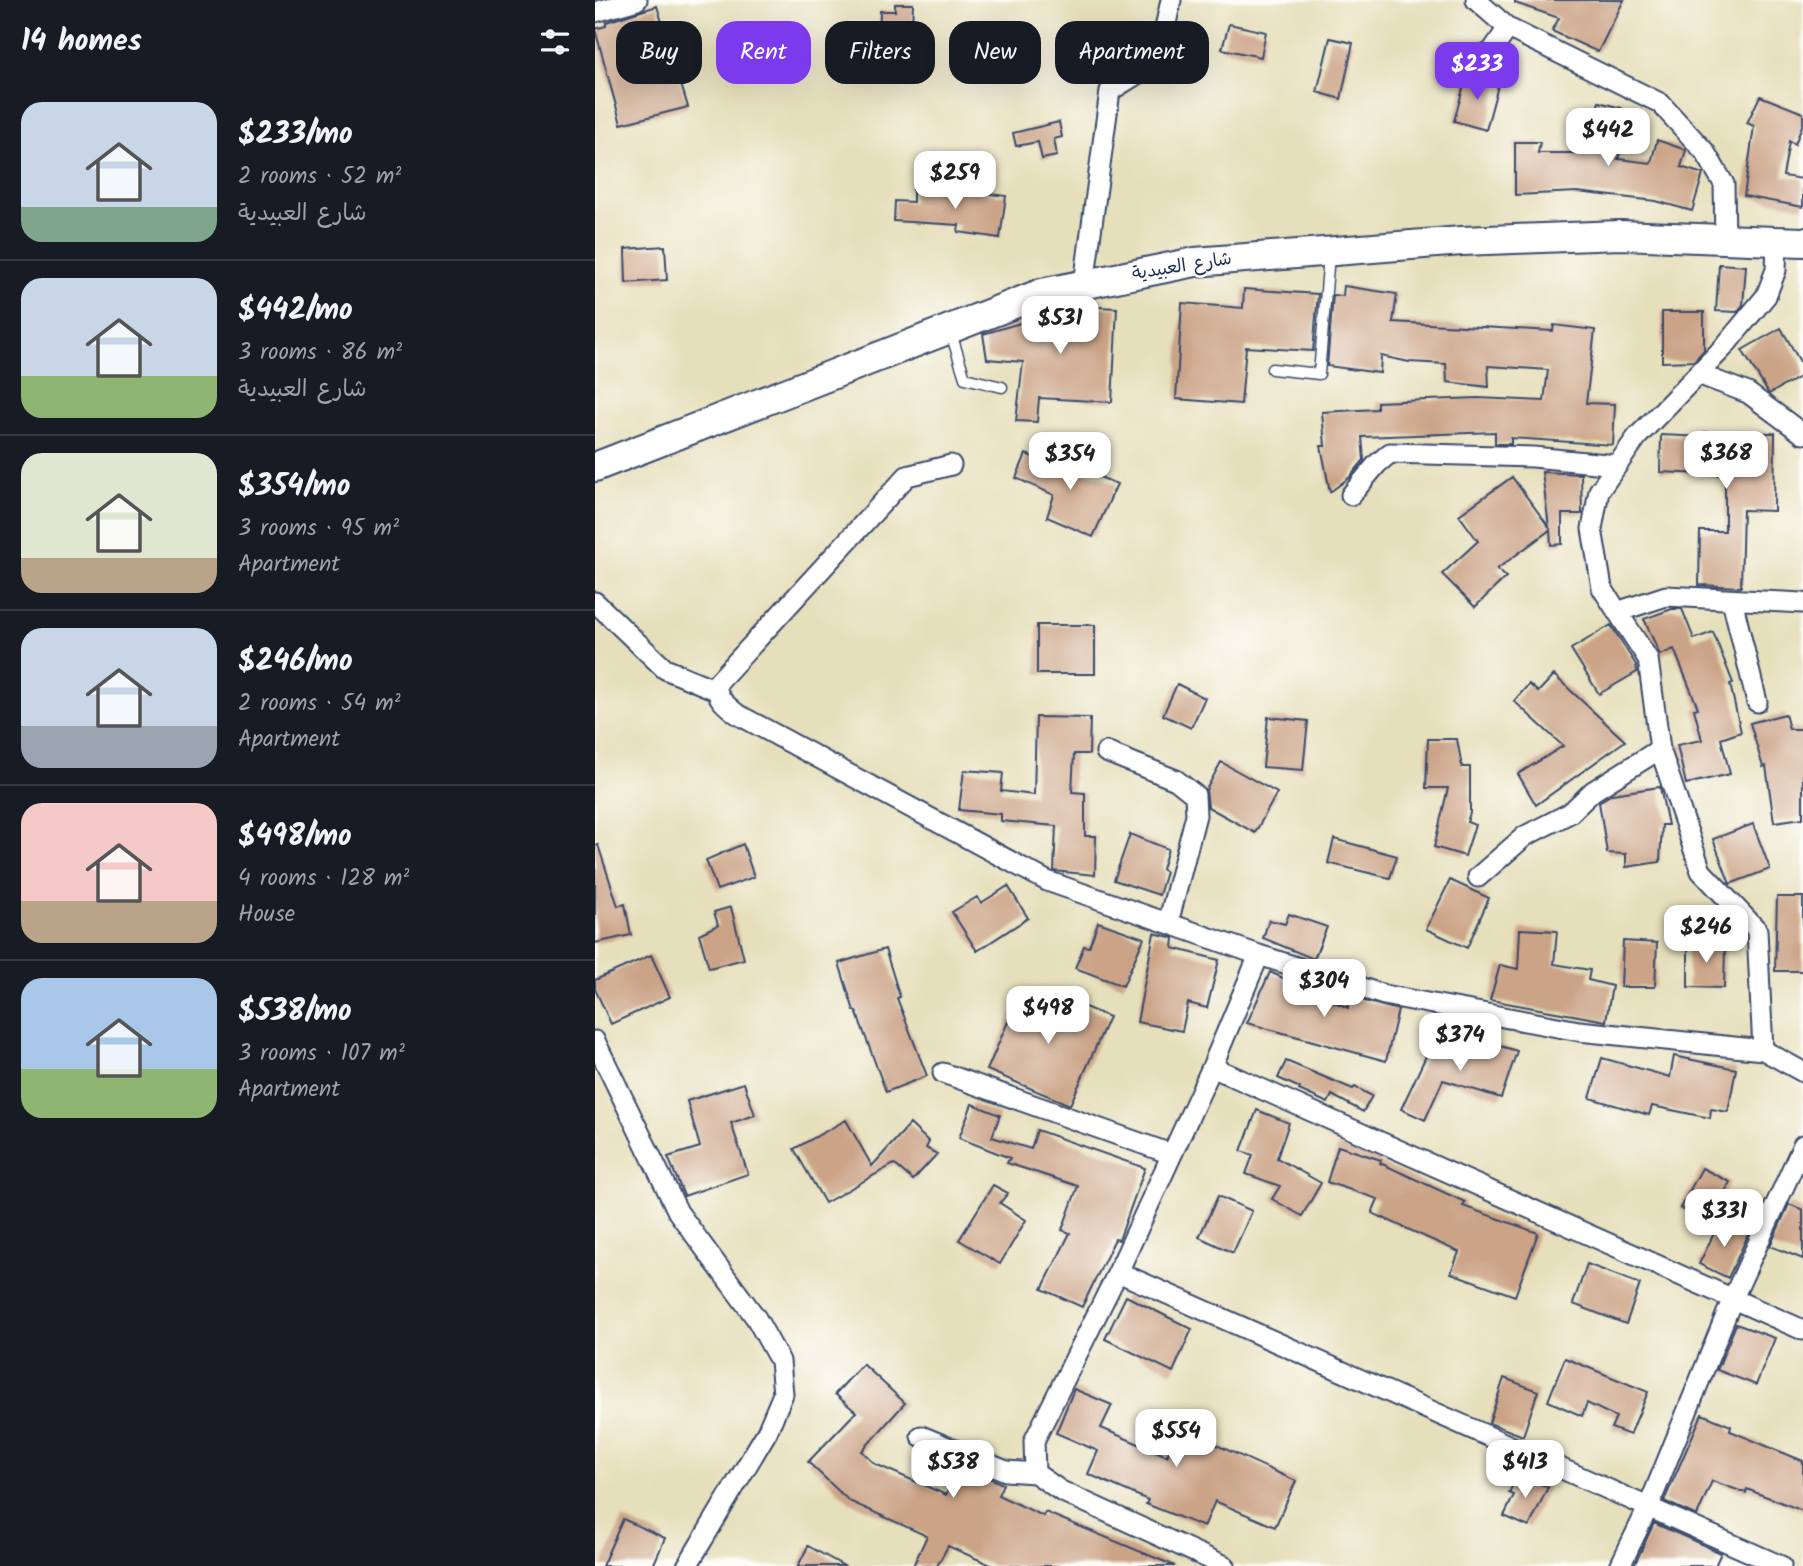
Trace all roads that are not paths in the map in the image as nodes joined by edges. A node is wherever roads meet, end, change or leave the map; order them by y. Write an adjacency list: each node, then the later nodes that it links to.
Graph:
1 (637, 0): 4 (street)
2 (1171, 0): 10 (street)
3 (1476, 0): 5 (street)
4 (595, 12)
5 (1508, 28): 6 (street); 7 (street)
6 (1455, 58)
7 (1725, 240): 8 (main road, شارع العبيدية); 9 (main road, شارع العبيدية)
8 (1790, 242): 13 (street)
9 (1330, 251): 10 (main road, شارع العبيدية); 12 (lane)
10 (1084, 284): 11 (main road, شارع العبيدية)
11 (949, 327): 14 (lane); 18 (main road, شارع العبيدية)
12 (1272, 369)
13 (1698, 374): 15 (street); 17 (street)
14 (1002, 387)
15 (1803, 434)
16 (951, 465): 24 (street)
17 (1616, 466): 19 (street); 23 (street)
18 (595, 467)
19 (1351, 495)
20 (1732, 600): 22 (street); 23 (street); 25 (street)
21 (595, 602): 24 (street)
22 (1803, 603)
23 (1617, 612): 26 (street)
24 (716, 691): 29 (street)
25 (1757, 702)
26 (1660, 749): 28 (street); 32 (street)
27 (1106, 752): 29 (street)
28 (1478, 877)
29 (1168, 923): 30 (street)
30 (1259, 955): 32 (street); 33 (street)
31 (595, 1041): 44 (street)
32 (1763, 1050): 34 (street)
33 (1212, 1067): 37 (street); 39 (street)
34 (1803, 1072)
35 (943, 1073): 37 (street)
36 (1803, 1145): 39 (street)
37 (1171, 1154): 38 (street)
38 (1118, 1272): 42 (street); 43 (street)
39 (1733, 1298): 40 (street); 43 (street)
40 (1803, 1330)
41 (921, 1436): 42 (street)
42 (1035, 1473): 45 (street)
43 (1648, 1508): 46 (street); 47 (street)
44 (687, 1566)
45 (1225, 1566)
46 (1620, 1566)
47 (1781, 1566)

